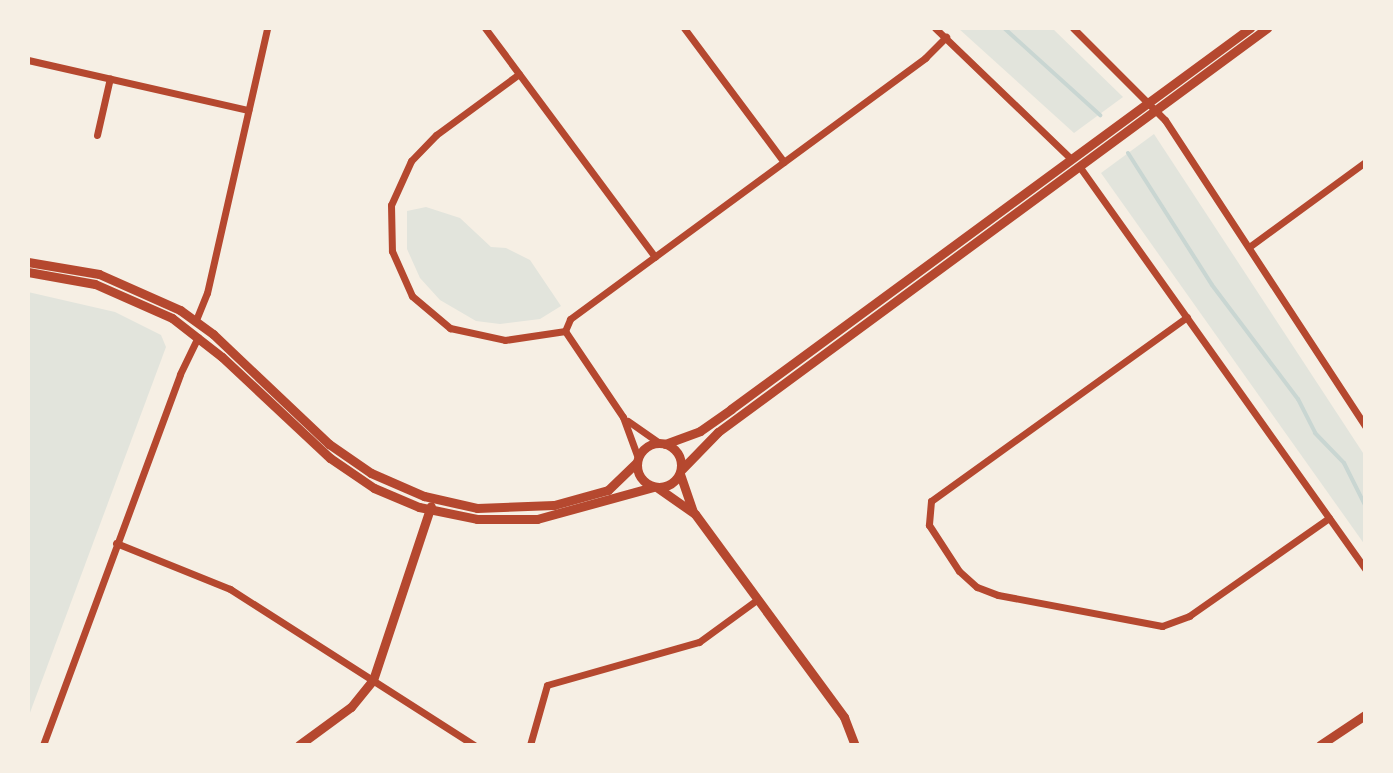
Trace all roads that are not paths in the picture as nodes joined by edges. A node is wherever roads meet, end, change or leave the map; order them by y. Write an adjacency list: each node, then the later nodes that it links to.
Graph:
1 (267, 28): 14 (street)
2 (485, 28): 11 (street)
3 (698, 28): 8 (street)
4 (935, 28): 9 (street)
5 (1073, 28): 13 (street)
6 (1250, 28): 13 (street)
7 (1267, 28): 15 (street)
8 (687, 31): 17 (street)
9 (946, 37): 17 (street); 19 (street)
10 (28, 60): 12 (street)
11 (519, 74): 21 (street); 26 (street)
12 (110, 78): 14 (street); 16 (street)
13 (1149, 101): 15 (street); 19 (street)
14 (248, 110): 25 (street)
15 (1156, 110): 19 (street); 20 (street)
16 (97, 135)
17 (784, 162): 21 (street)
18 (1365, 162): 20 (street)
19 (1075, 163): 24 (street); 30 (street); 32 (street)
20 (1249, 247): 29 (street)
21 (655, 257): 26 (street)
22 (28, 262): 25 (street)
23 (28, 272): 27 (street)
24 (1187, 317): 37 (street); 39 (street)
25 (196, 320): 34 (street)
26 (565, 331): 28 (street)
27 (198, 337): 36 (street); 40 (street)
28 (623, 417): 30 (street); 31 (street)
29 (1365, 426)
30 (662, 444): 31 (street); 32 (street)
31 (638, 460): 33 (street); 34 (street)
32 (680, 472): 33 (street); 38 (street)
33 (656, 487): 36 (street); 38 (street)
34 (433, 499): 36 (street)
35 (917, 509): 37 (street)
36 (430, 511): 43 (street)
37 (927, 511): 39 (street)
38 (695, 514): 42 (street)
39 (1329, 518): 41 (street)
40 (116, 543): 43 (street); 45 (street)
41 (1365, 569)
42 (758, 599): 48 (street); 49 (street)
43 (373, 680): 46 (street); 47 (street)
44 (1365, 715): 50 (street)
45 (43, 745)
46 (299, 745)
47 (474, 745)
48 (530, 745)
49 (855, 745)
50 (1320, 745)

